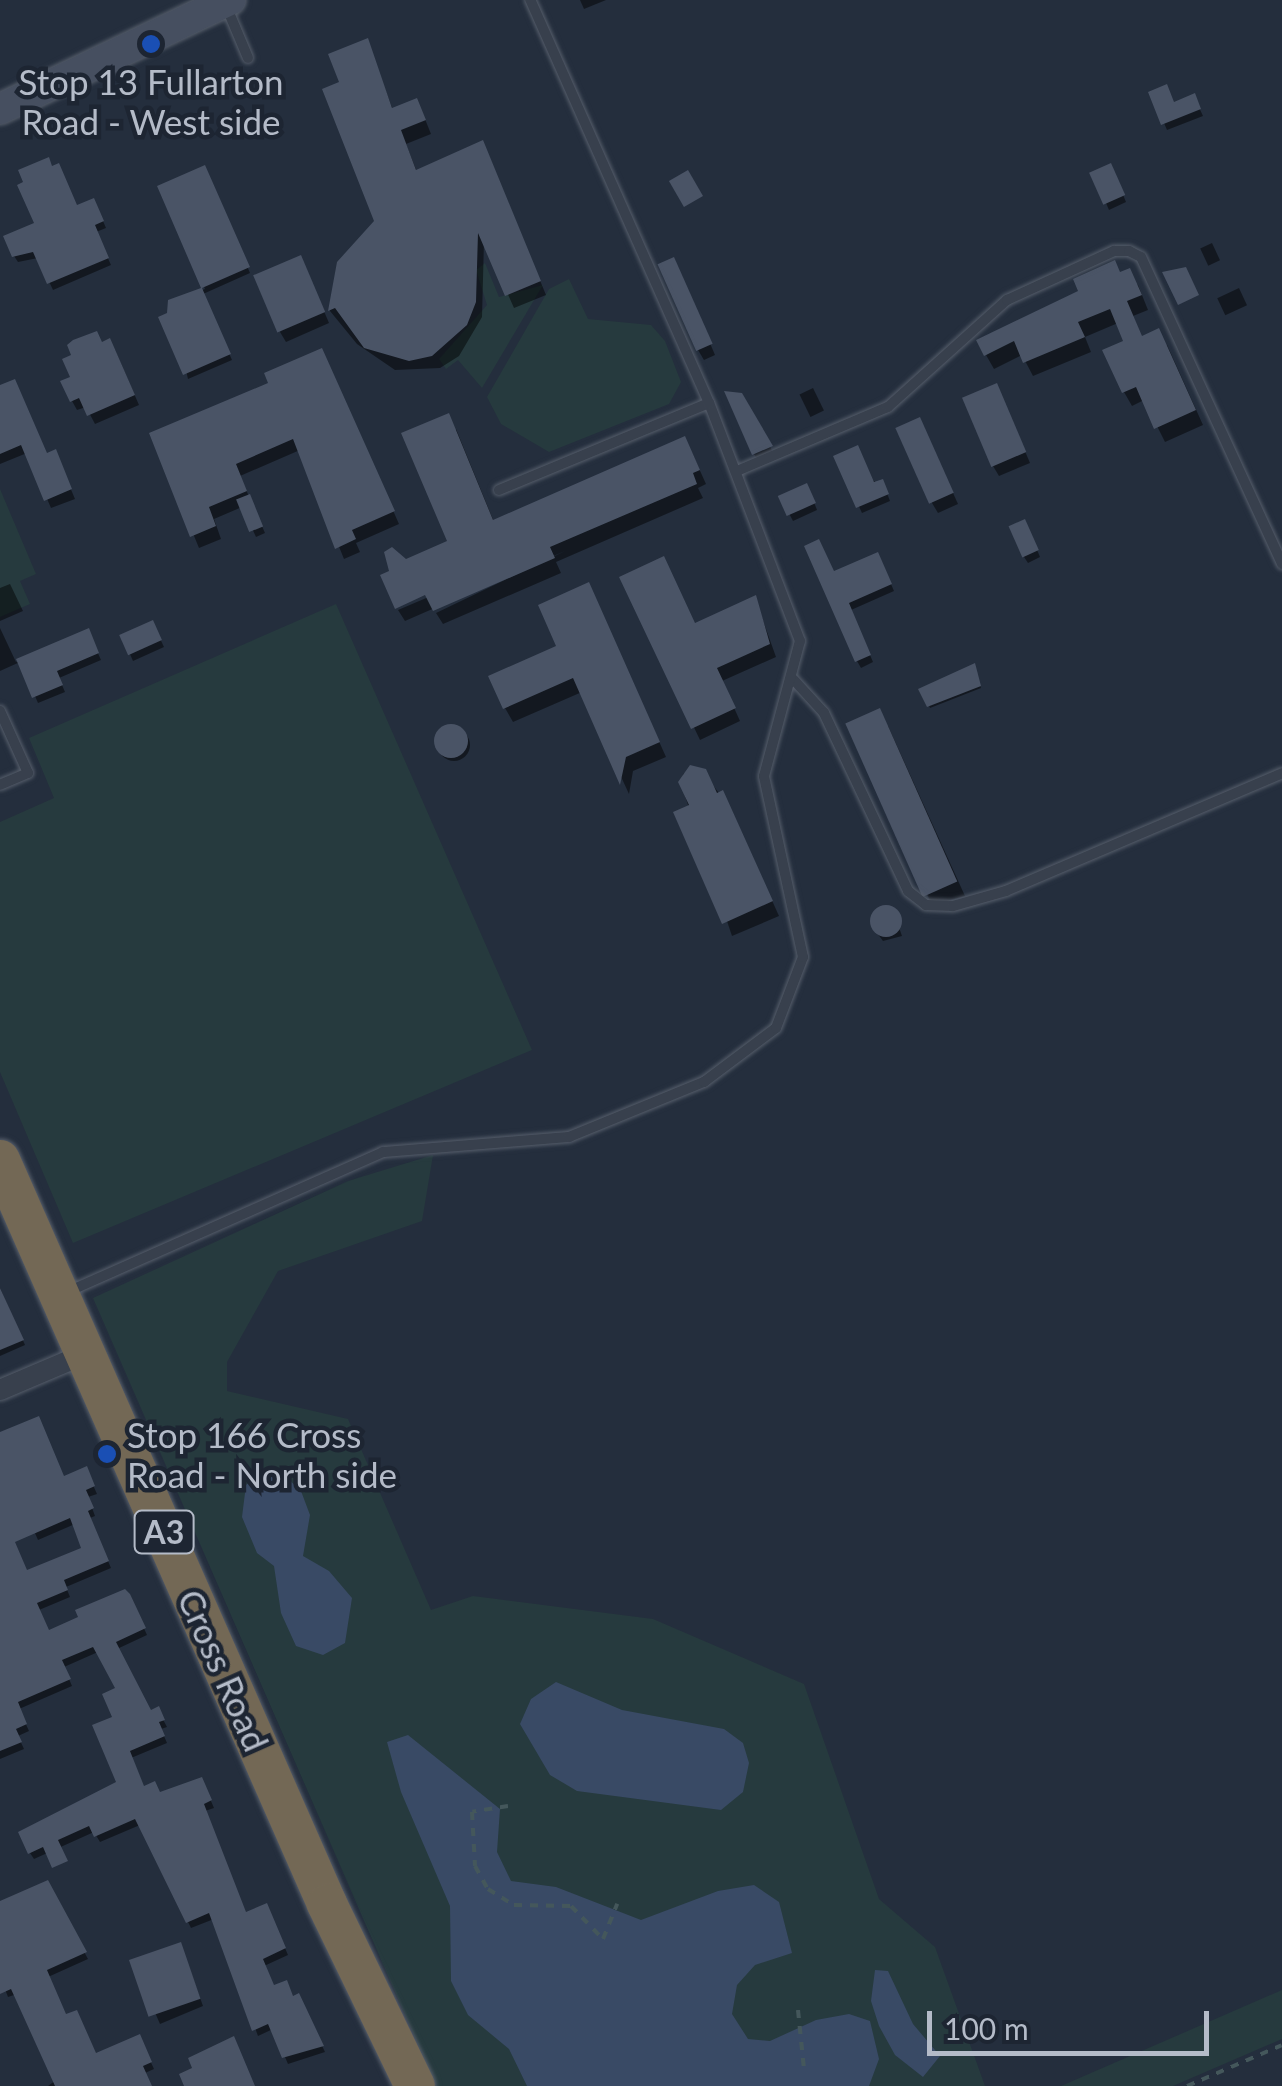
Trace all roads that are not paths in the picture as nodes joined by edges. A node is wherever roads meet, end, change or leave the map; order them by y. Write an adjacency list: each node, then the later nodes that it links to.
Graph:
1 (530, 0): 5 (lane)
2 (227, 1): 3 (lane); 4 (main road)
3 (248, 58)
4 (0, 108)
5 (709, 402): 6 (lane); 7 (lane)
6 (737, 472): 8 (lane); 9 (lane)
7 (499, 490)
8 (1282, 564)
9 (793, 679): 11 (lane); 14 (lane)
10 (0, 711): 12 (lane)
11 (1282, 774)
12 (0, 785)
13 (0, 1160): 14 (highway, Cross Road / A3)
14 (60, 1296): 15 (highway, Cross Road / A3)
15 (85, 1354): 16 (street); 17 (highway, Cross Road / A3)
16 (0, 1390)
17 (327, 1904): 18 (highway, Cross Road / A3); 19 (highway, Cross Road / A3)
18 (391, 2086)
19 (414, 2086)

